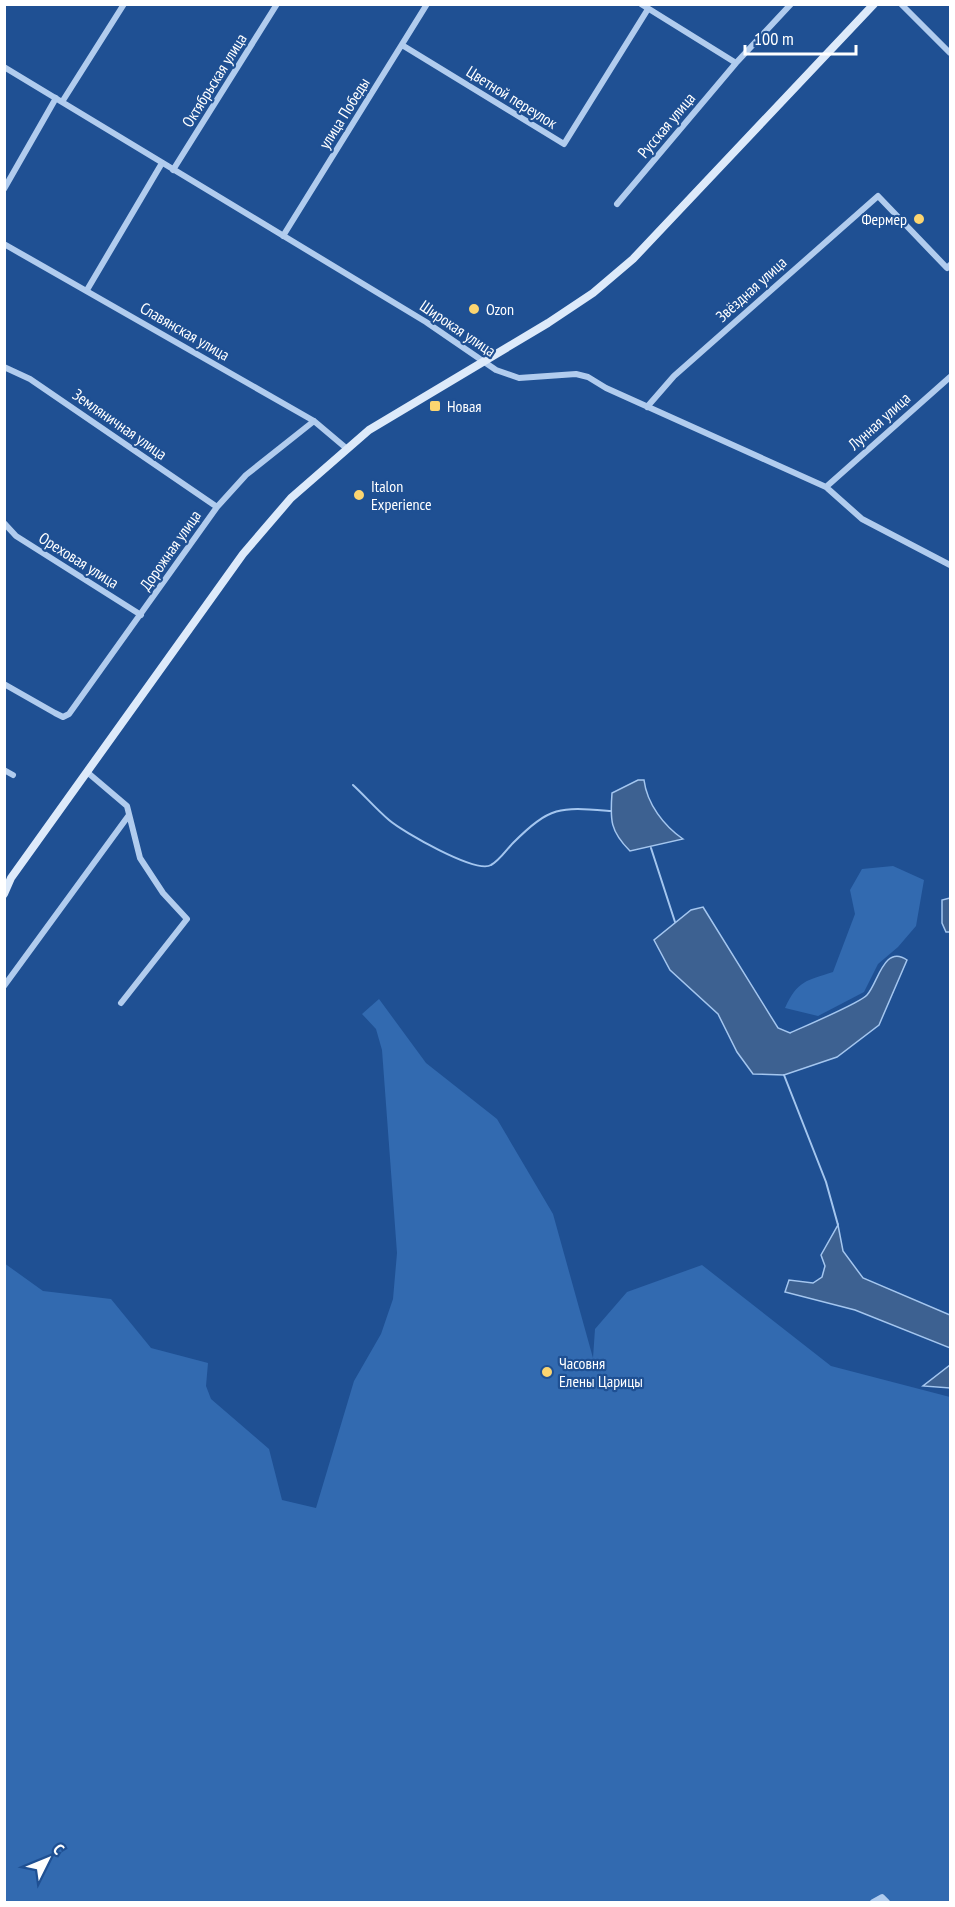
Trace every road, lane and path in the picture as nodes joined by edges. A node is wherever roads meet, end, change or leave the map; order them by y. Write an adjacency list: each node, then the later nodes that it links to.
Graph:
1 (124, 4): 14 (street)
2 (277, 4): 16 (street, Октябрьская улица)
3 (427, 4): 9 (street, улица Победы)
4 (641, 4): 8 (street)
5 (790, 4): 11 (street, Русская улица)
6 (874, 4): 24 (main road)
7 (901, 4): 10 (street)
8 (648, 9): 9 (street, Цветной переулок); 11 (street)
9 (402, 45): 19 (street, улица Победы)
10 (951, 53)
11 (736, 63): 18 (street, Русская улица)
12 (4, 67): 13 (street, Широкая улица)
13 (56, 98): 14 (street, Широкая улица); 17 (street)
14 (62, 102): 15 (street, Широкая улица)
15 (162, 163): 16 (street, Широкая улица); 23 (street)
16 (173, 170): 19 (street, Широкая улица)
17 (4, 189)
18 (617, 204)
19 (283, 236): 24 (street, Широкая улица)
20 (4, 244): 23 (street, Славянская улица)
21 (949, 266): 22 (street); 27 (street, Звёздная улица)
22 (951, 276)
23 (87, 290): 28 (street, Славянская улица)
24 (483, 363): 27 (street, Широкая улица); 29 (main road)
25 (4, 367): 31 (street, Земляничная улица)
26 (951, 377): 30 (street, Лунная улица)
27 (647, 407): 30 (street, Широкая улица)
28 (314, 421): 29 (street, Славянская улица); 31 (street, Дорожная улица)
29 (346, 448): 37 (main road)
30 (826, 488): 33 (street, Широкая улица)
31 (217, 507): 34 (street, Дорожная улица)
32 (4, 524): 34 (street, Ореховая улица)
33 (951, 565)
34 (141, 615): 35 (street, Дорожная улица)
35 (4, 684)
36 (4, 770): 38 (street)
37 (87, 772): 39 (street); 40 (main road)
38 (13, 775)
39 (129, 815): 42 (street); 43 (street)
40 (8, 881): 41 (main road)
41 (4, 894)
42 (4, 986)
43 (121, 1003)
44 (873, 1902): 45 (street)
45 (887, 1902)

